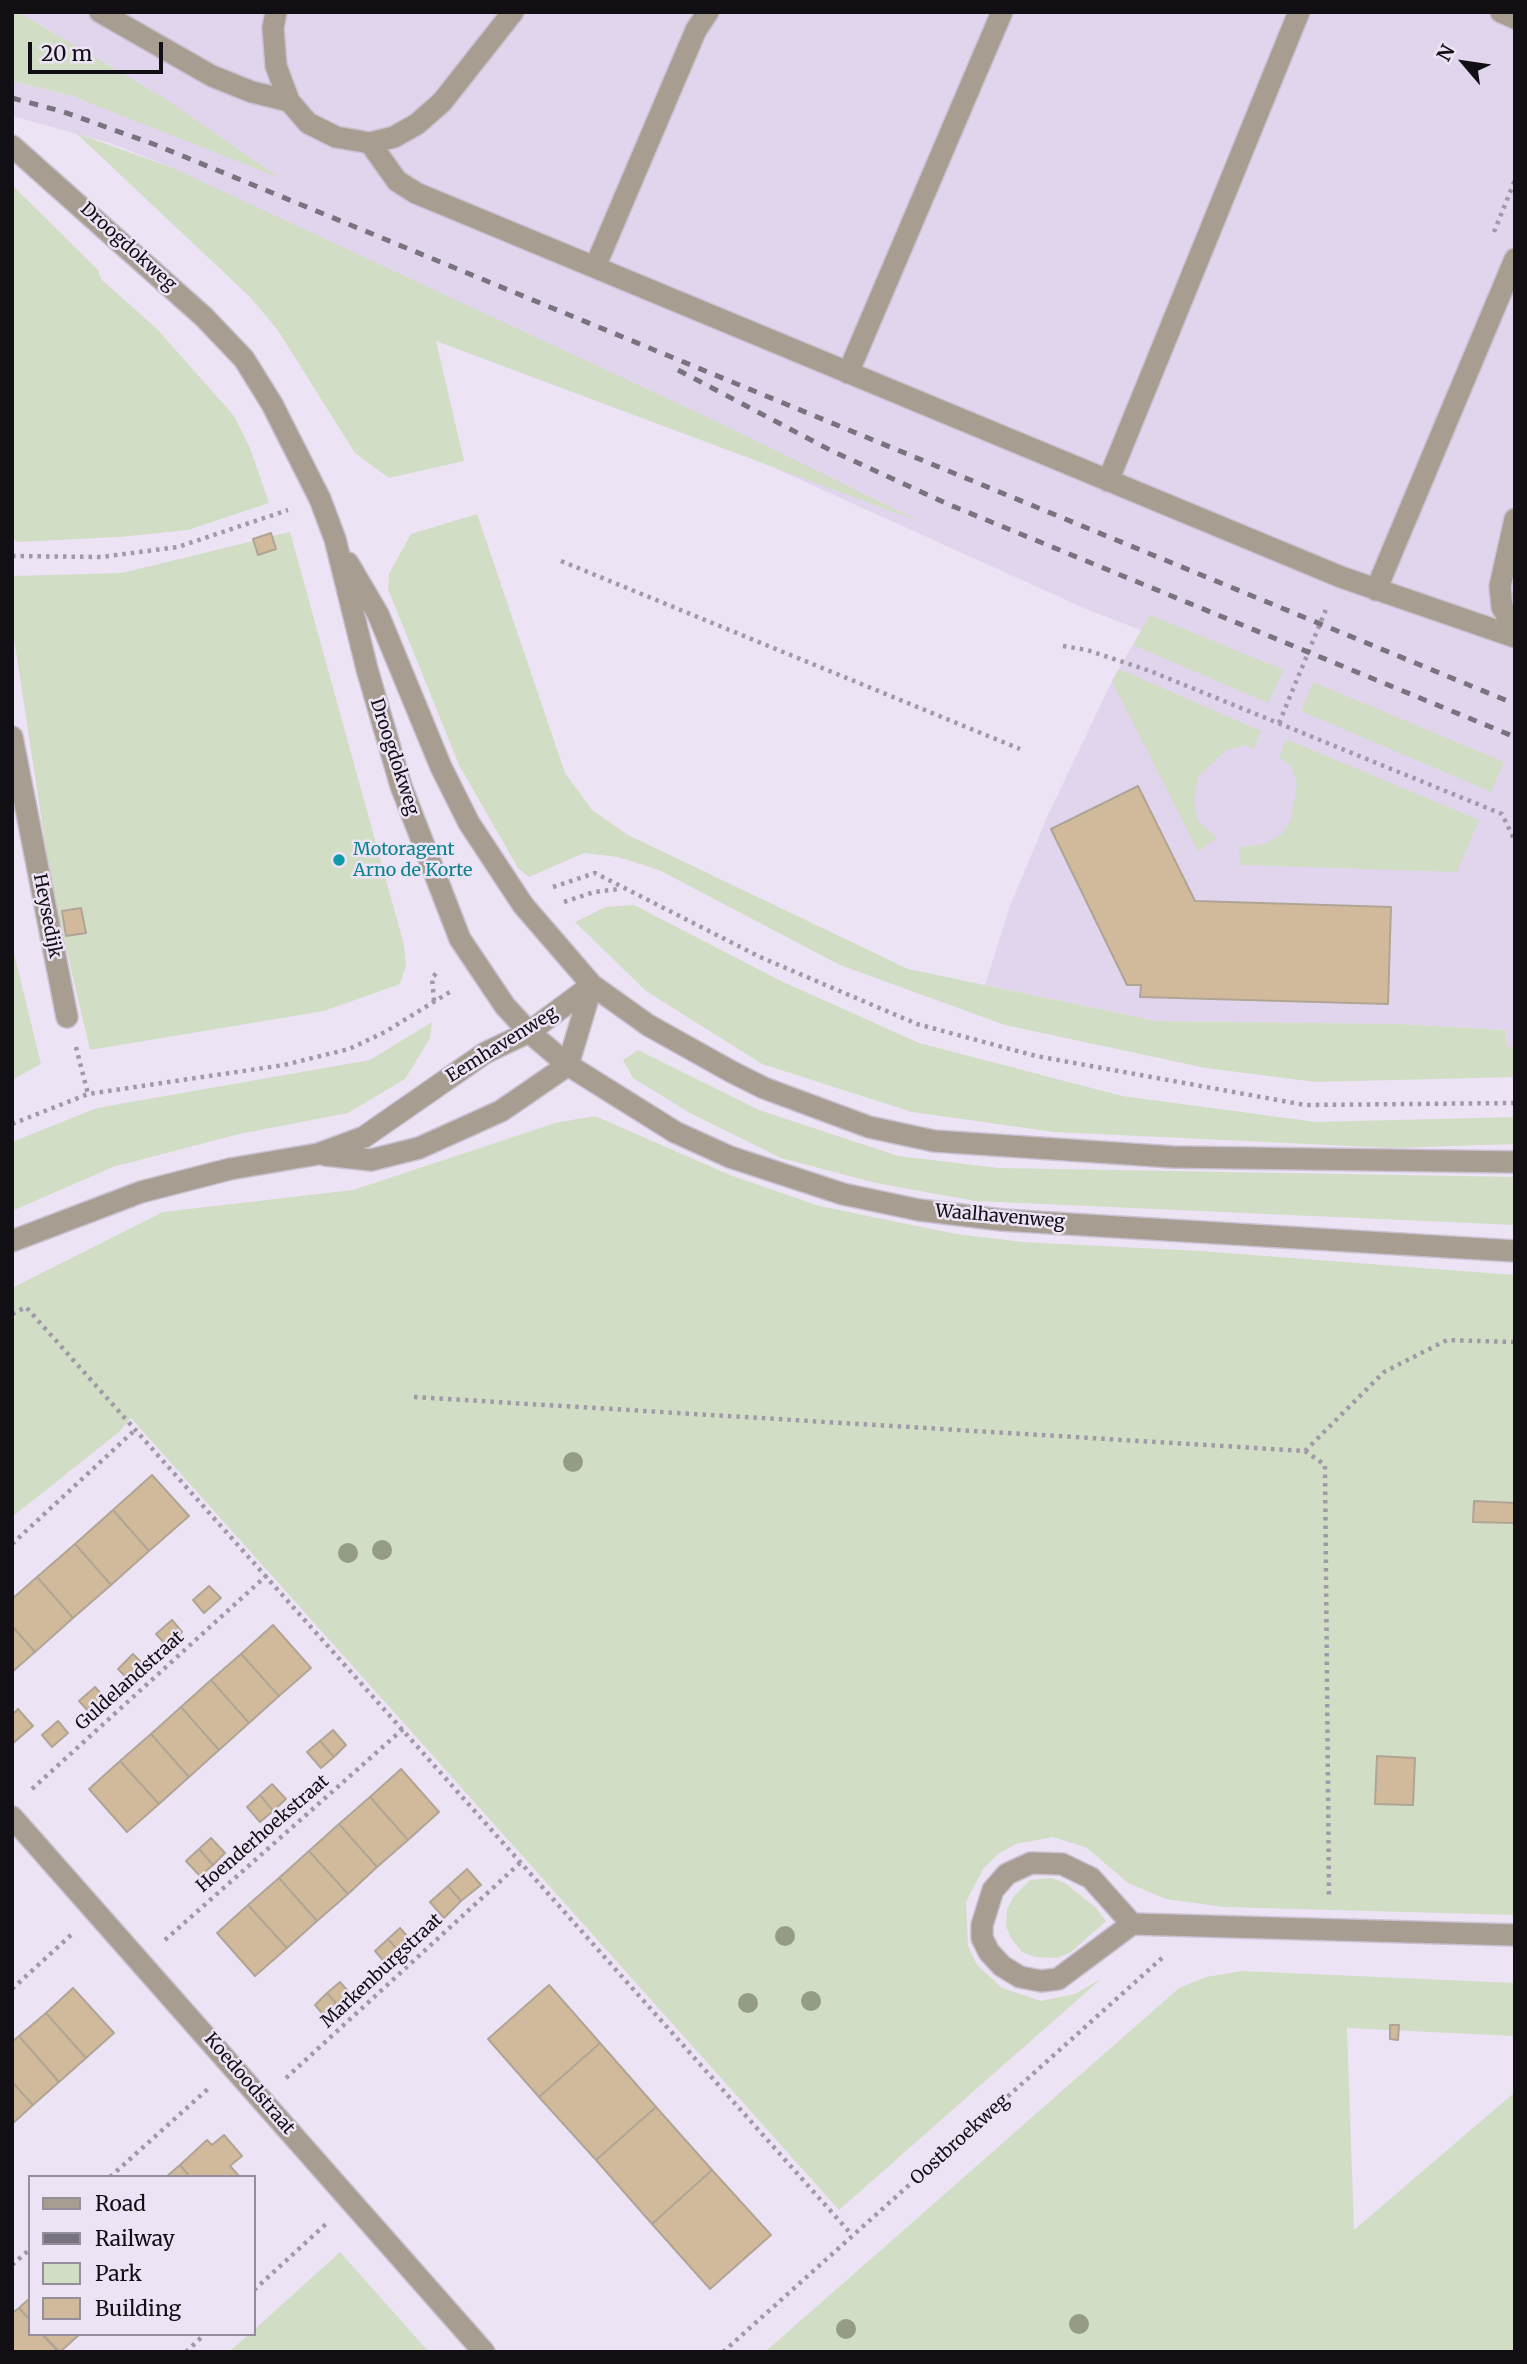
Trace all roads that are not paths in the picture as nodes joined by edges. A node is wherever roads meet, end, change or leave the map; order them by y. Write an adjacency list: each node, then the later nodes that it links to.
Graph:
1 (100, 12): 9 (street)
2 (276, 12): 9 (street)
3 (513, 12): 10 (street)
4 (708, 12): 13 (street)
5 (1002, 12): 14 (street)
6 (1299, 12): 15 (street)
7 (1501, 12): 8 (street)
8 (1515, 18)
9 (289, 101): 10 (street)
10 (370, 143): 13 (street)
11 (12, 146): 17 (street, Droogdokweg)
12 (1515, 259): 18 (street)
13 (595, 267): 14 (street)
14 (848, 373): 15 (street)
15 (1108, 481): 18 (street)
16 (1515, 519): 19 (street)
17 (335, 539): 22 (street, Droogdokweg); 24 (street, Droogdokweg)
18 (1376, 590): 20 (street)
19 (1515, 630)
20 (1515, 638)
21 (12, 737): 23 (street, Heysedijk)
22 (592, 985): 24 (street, Eemhavenweg); 25 (street, Eemhavenweg); 27 (street)
23 (67, 1017)
24 (528, 1032): 25 (street, Waalhavenweg); 26 (street, Eemhavenweg)
25 (568, 1065): 26 (street, Eemhavenweg); 29 (street, Waalhavenweg)
26 (318, 1154): 28 (street, Eemhavenweg)
27 (1515, 1162)
28 (12, 1241)
29 (1515, 1251)
30 (17, 1808): 33 (street, Koedoodstraat)
31 (1132, 1924): 31 (street); 32 (street)
32 (1515, 1935)
33 (484, 2352)

